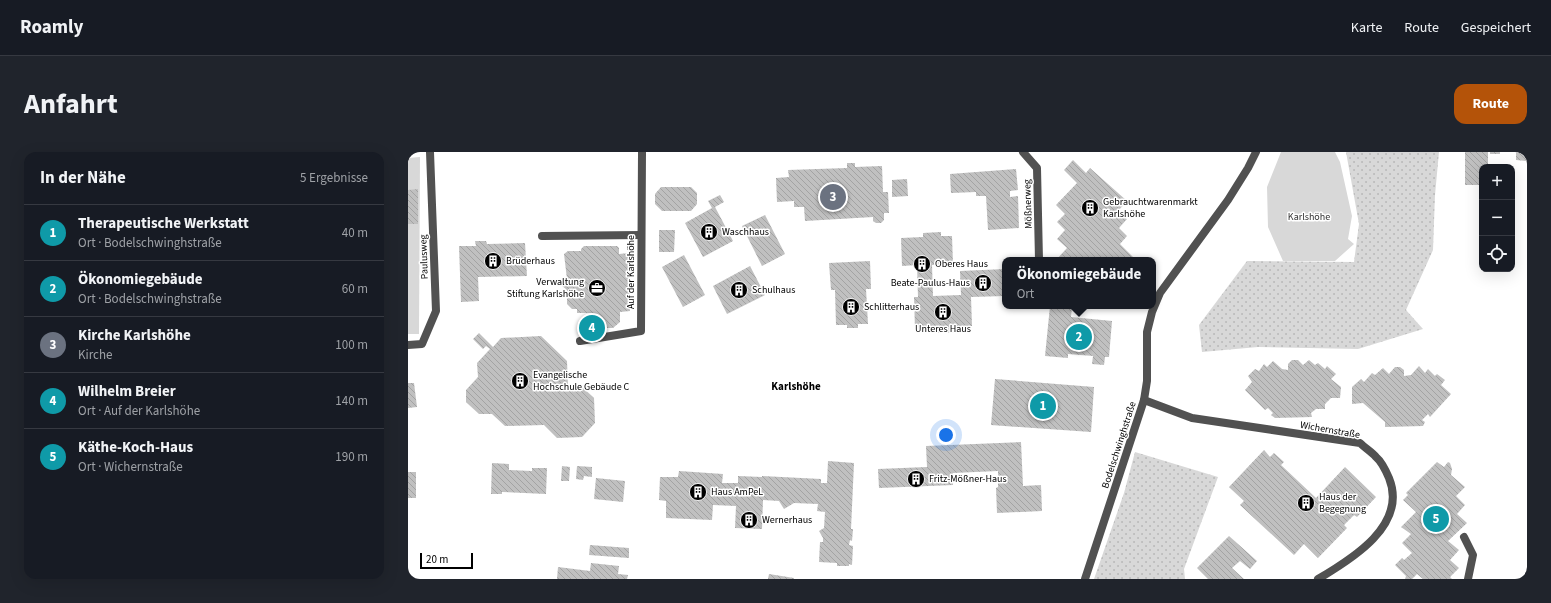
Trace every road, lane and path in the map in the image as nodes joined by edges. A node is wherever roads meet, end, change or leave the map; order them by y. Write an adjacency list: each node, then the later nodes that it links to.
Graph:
1 (430, 152): 11 (street, Paulusweg)
2 (642, 152): 6 (street, Auf der Karlshöhe)
3 (1023, 152): 7 (street, Mößnerweg)
4 (1256, 152): 8 (street, Bodelschwinghstraße)
5 (542, 236): 6 (street)
6 (641, 236): 10 (street, Auf der Karlshöhe)
7 (1039, 257)
8 (1156, 302)
9 (1153, 309): 12 (street, Bodelschwinghstraße)
10 (580, 341)
11 (408, 345)
12 (1144, 400): 14 (street, Bodelschwinghstraße); 15 (street, Wichernstraße)
13 (1464, 537): 16 (street)
14 (1085, 579)
15 (1318, 579)
16 (1468, 579)

